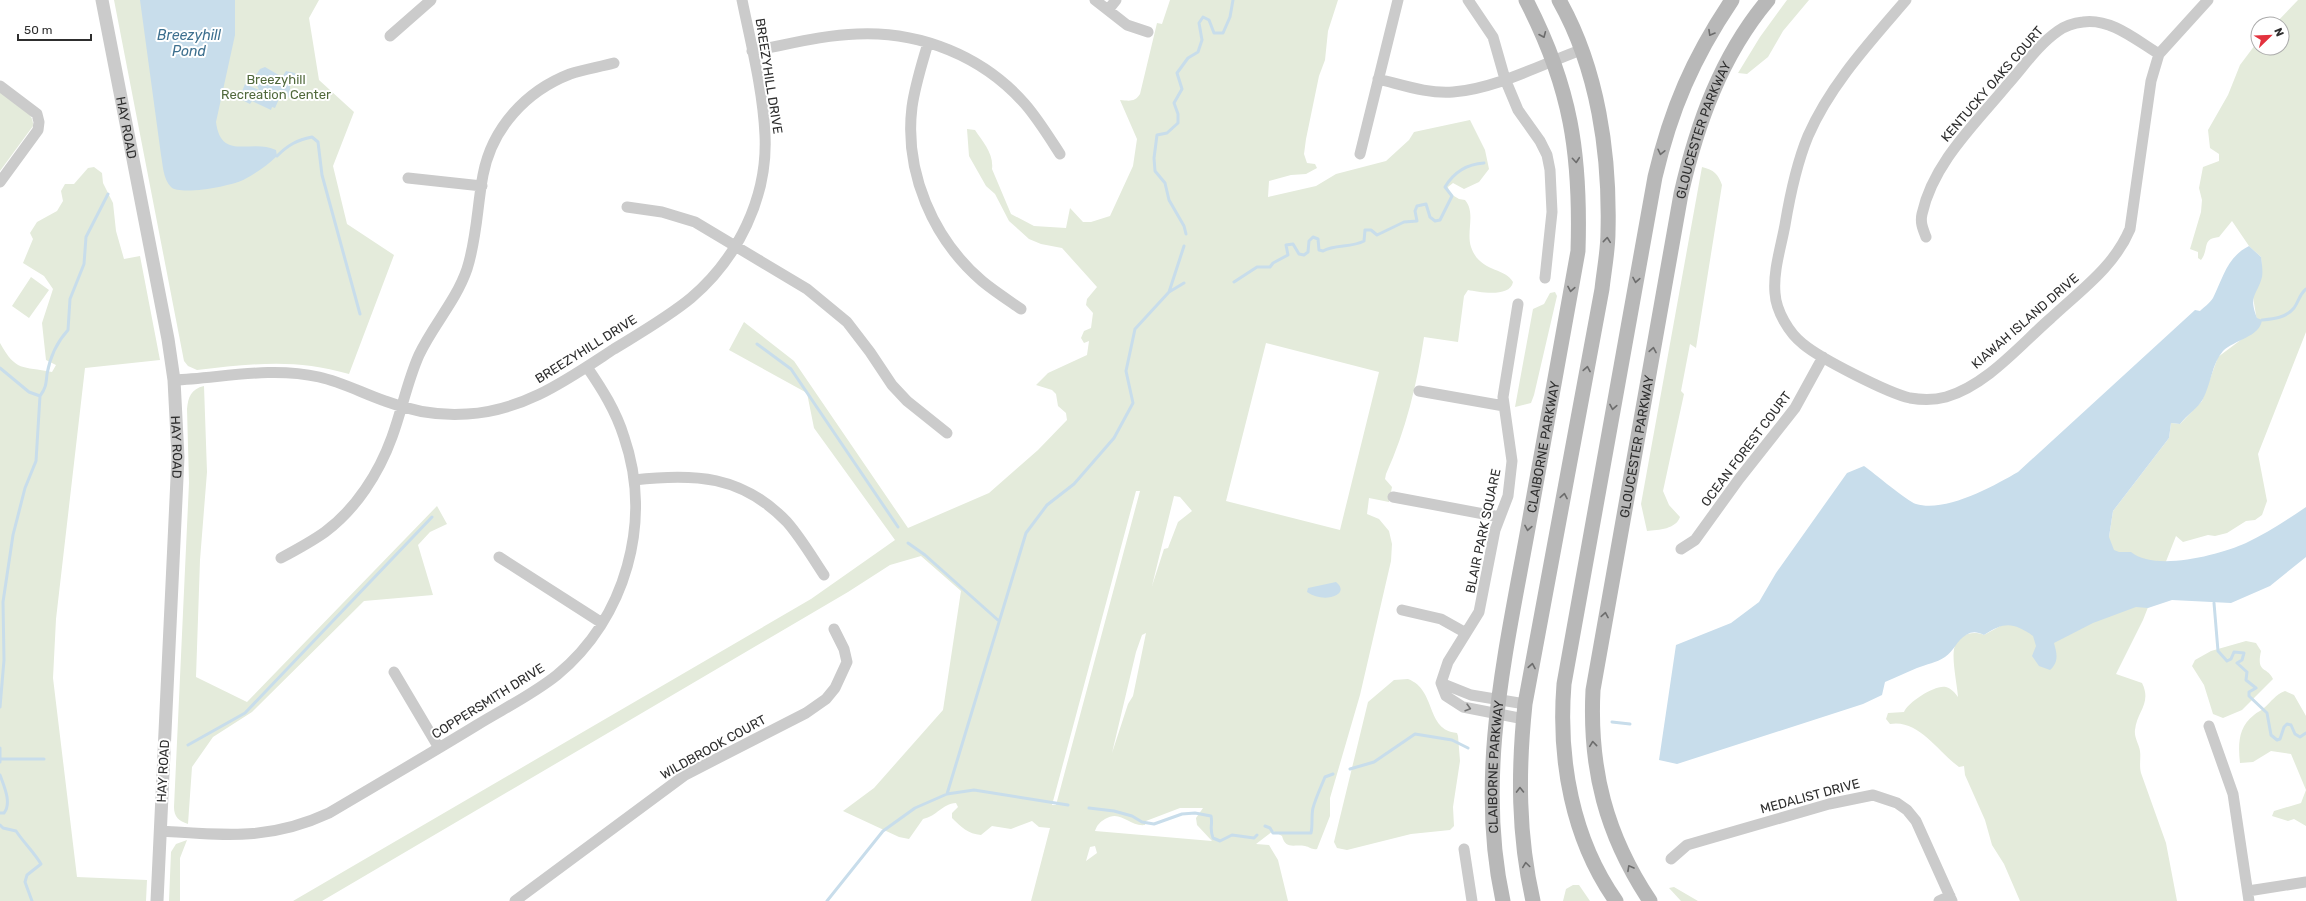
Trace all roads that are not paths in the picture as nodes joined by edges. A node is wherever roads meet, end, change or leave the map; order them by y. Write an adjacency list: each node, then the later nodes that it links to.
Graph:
1 (102, 0): 39 (street, HAY ROAD)
2 (431, 0): 16 (street)
3 (742, 0): 19 (street, BREEZYHILL DRIVE)
4 (1095, 0): 14 (street)
5 (1116, 0): 14 (street)
6 (1398, 0): 23 (street)
7 (1468, 0): 24 (street)
8 (1526, 0): 21 (main road, CLAIBORNE PARKWAY, one-way to 21)
9 (1559, 0): 18 (main road, CLAIBORNE PARKWAY)
10 (1732, 0): 71 (main road, one-way to 71)
11 (1768, 0): 72 (main road, GLOUCESTER PARKWAY, one-way to 11)
12 (1906, 0): 37 (street, KIAWAH ISLAND DRIVE)
13 (2208, 0): 20 (street, KIAWAH ISLAND DRIVE)
14 (1108, 10): 15 (street)
15 (1148, 32)
16 (390, 36)
17 (928, 42): 19 (street); 26 (street); 36 (street)
18 (1581, 50): 21 (street); 57 (main road, CLAIBORNE PARKWAY, one-way to 18)
19 (752, 51): 33 (street, BREEZYHILL DRIVE)
20 (2159, 54): 32 (street, KENTUCKY OAKS COURT); 37 (street, KIAWAH ISLAND DRIVE)
21 (1554, 60): 24 (street); 56 (main road, CLAIBORNE PARKWAY, one-way to 56)
22 (614, 63): 30 (street)
23 (1378, 79): 24 (street); 27 (street)
24 (1505, 79): 34 (street)
25 (0, 86): 29 (street)
26 (1060, 154)
27 (1360, 154)
28 (408, 178): 30 (street)
29 (0, 182)
30 (482, 186): 42 (street)
31 (627, 207): 33 (street)
32 (1926, 238)
33 (736, 246): 38 (street, BREEZYHILL DRIVE); 43 (street)
34 (1545, 278)
35 (1518, 304): 41 (street, BLAIR PARK SQUARE)
36 (1021, 309)
37 (1823, 357): 47 (street, OCEAN FOREST COURT)
38 (587, 366): 42 (street, BREEZYHILL DRIVE); 44 (street, COPPERSMITH DRIVE)
39 (174, 380): 42 (street, BREEZYHILL DRIVE); 60 (street, HAY ROAD)
40 (1419, 391): 41 (street)
41 (1504, 406): 46 (street, BLAIR PARK SQUARE)
42 (401, 407): 49 (street)
43 (947, 434)
44 (634, 480): 50 (street); 52 (street, COPPERSMITH DRIVE)
45 (1393, 497): 46 (street)
46 (1500, 516): 54 (street, BLAIR PARK SQUARE)
47 (1682, 549)
48 (499, 557): 52 (street)
49 (281, 558)
50 (824, 575)
51 (1402, 610): 54 (street)
52 (602, 623): 59 (street, COPPERSMITH DRIVE)
53 (834, 629): 67 (street, WILDBROOK COURT)
54 (1466, 633): 56 (street, BLAIR PARK SQUARE)
55 (394, 672): 59 (street)
56 (1498, 707): 57 (street, BLAIR PARK SQUARE); 69 (main road, CLAIBORNE PARKWAY)
57 (1524, 711): 70 (main road, CLAIBORNE PARKWAY, one-way to 57)
58 (2209, 726): 64 (street)
59 (440, 748): 60 (street, COPPERSMITH DRIVE)
60 (160, 831): 66 (street, HAY ROAD)
61 (1464, 849): 68 (street)
62 (1671, 859): 65 (street, MEDALIST DRIVE)
63 (2306, 882): 64 (street)
64 (2248, 896)
65 (1951, 899): 73 (street)
66 (157, 901)
67 (515, 901)
68 (1472, 901)
69 (1503, 901)
70 (1533, 901)
71 (1616, 901)
72 (1650, 901)
73 (1939, 901)

